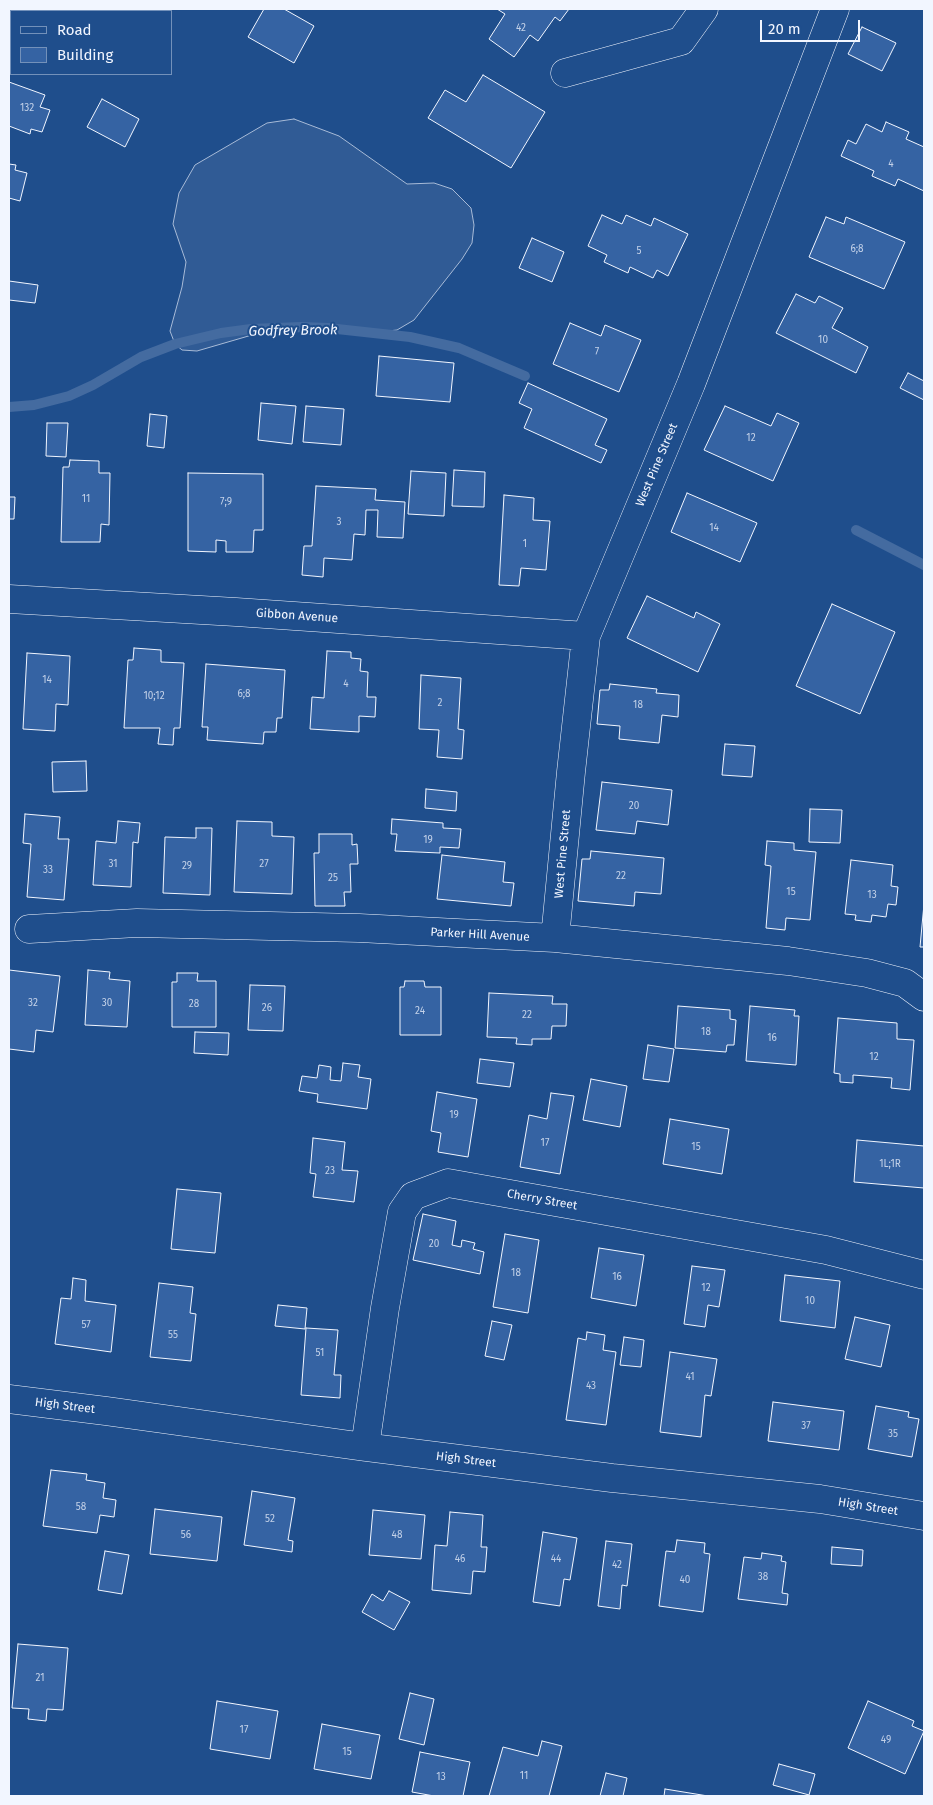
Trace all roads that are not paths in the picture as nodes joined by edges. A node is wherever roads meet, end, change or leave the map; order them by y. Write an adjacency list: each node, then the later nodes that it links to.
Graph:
1 (704, 9): 3 (street)
2 (835, 9): 5 (street, West Pine Street)
3 (565, 73)
4 (9, 599): 5 (street, Gibbon Avenue)
5 (586, 636): 7 (street, West Pine Street)
6 (29, 929): 7 (street, Parker Hill Avenue)
7 (555, 938): 8 (street, Parker Hill Avenue)
8 (924, 997)
9 (924, 1275): 11 (street, Cherry Street)
10 (9, 1399): 11 (street, High Street)
11 (365, 1448): 12 (street, High Street)
12 (924, 1516)

